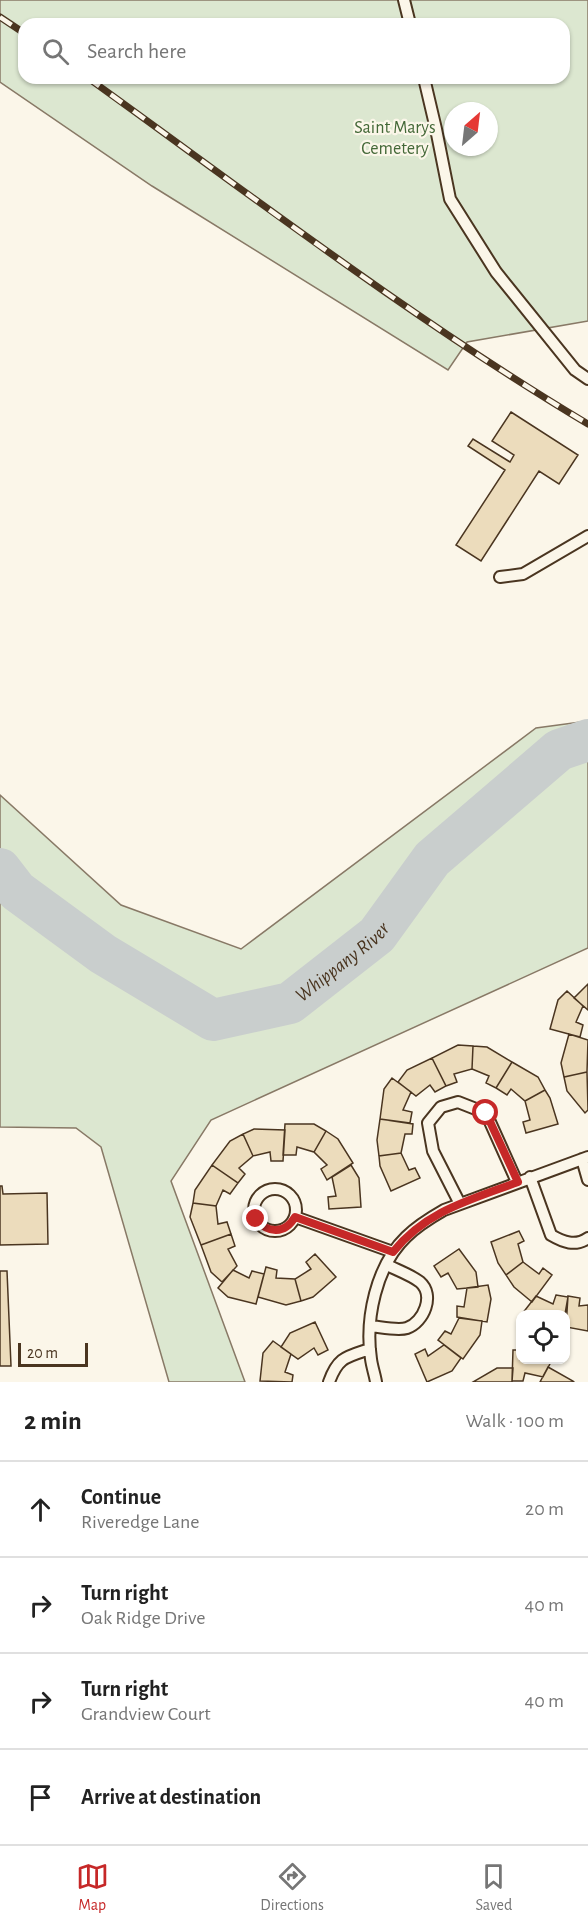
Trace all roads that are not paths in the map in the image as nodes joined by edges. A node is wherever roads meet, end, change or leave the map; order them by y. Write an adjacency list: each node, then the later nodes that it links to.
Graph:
1 (404, 0): 2 (lane)
2 (408, 18)
3 (425, 84): 4 (lane)
4 (588, 379)
5 (588, 536): 6 (lane)
6 (500, 577)
7 (585, 1158): 8 (lane); 9 (lane)
8 (530, 1177): 10 (lane); 13 (lane)
9 (588, 1180)
10 (518, 1182): 11 (lane); 11 (lane)
11 (460, 1204): 14 (lane)
12 (295, 1217): 14 (lane)
13 (588, 1238)
14 (393, 1252): 15 (lane)
15 (387, 1265): 16 (lane); 16 (lane)
16 (370, 1326): 17 (lane)
17 (370, 1349): 18 (lane); 19 (lane)
18 (329, 1382)
19 (376, 1382)

